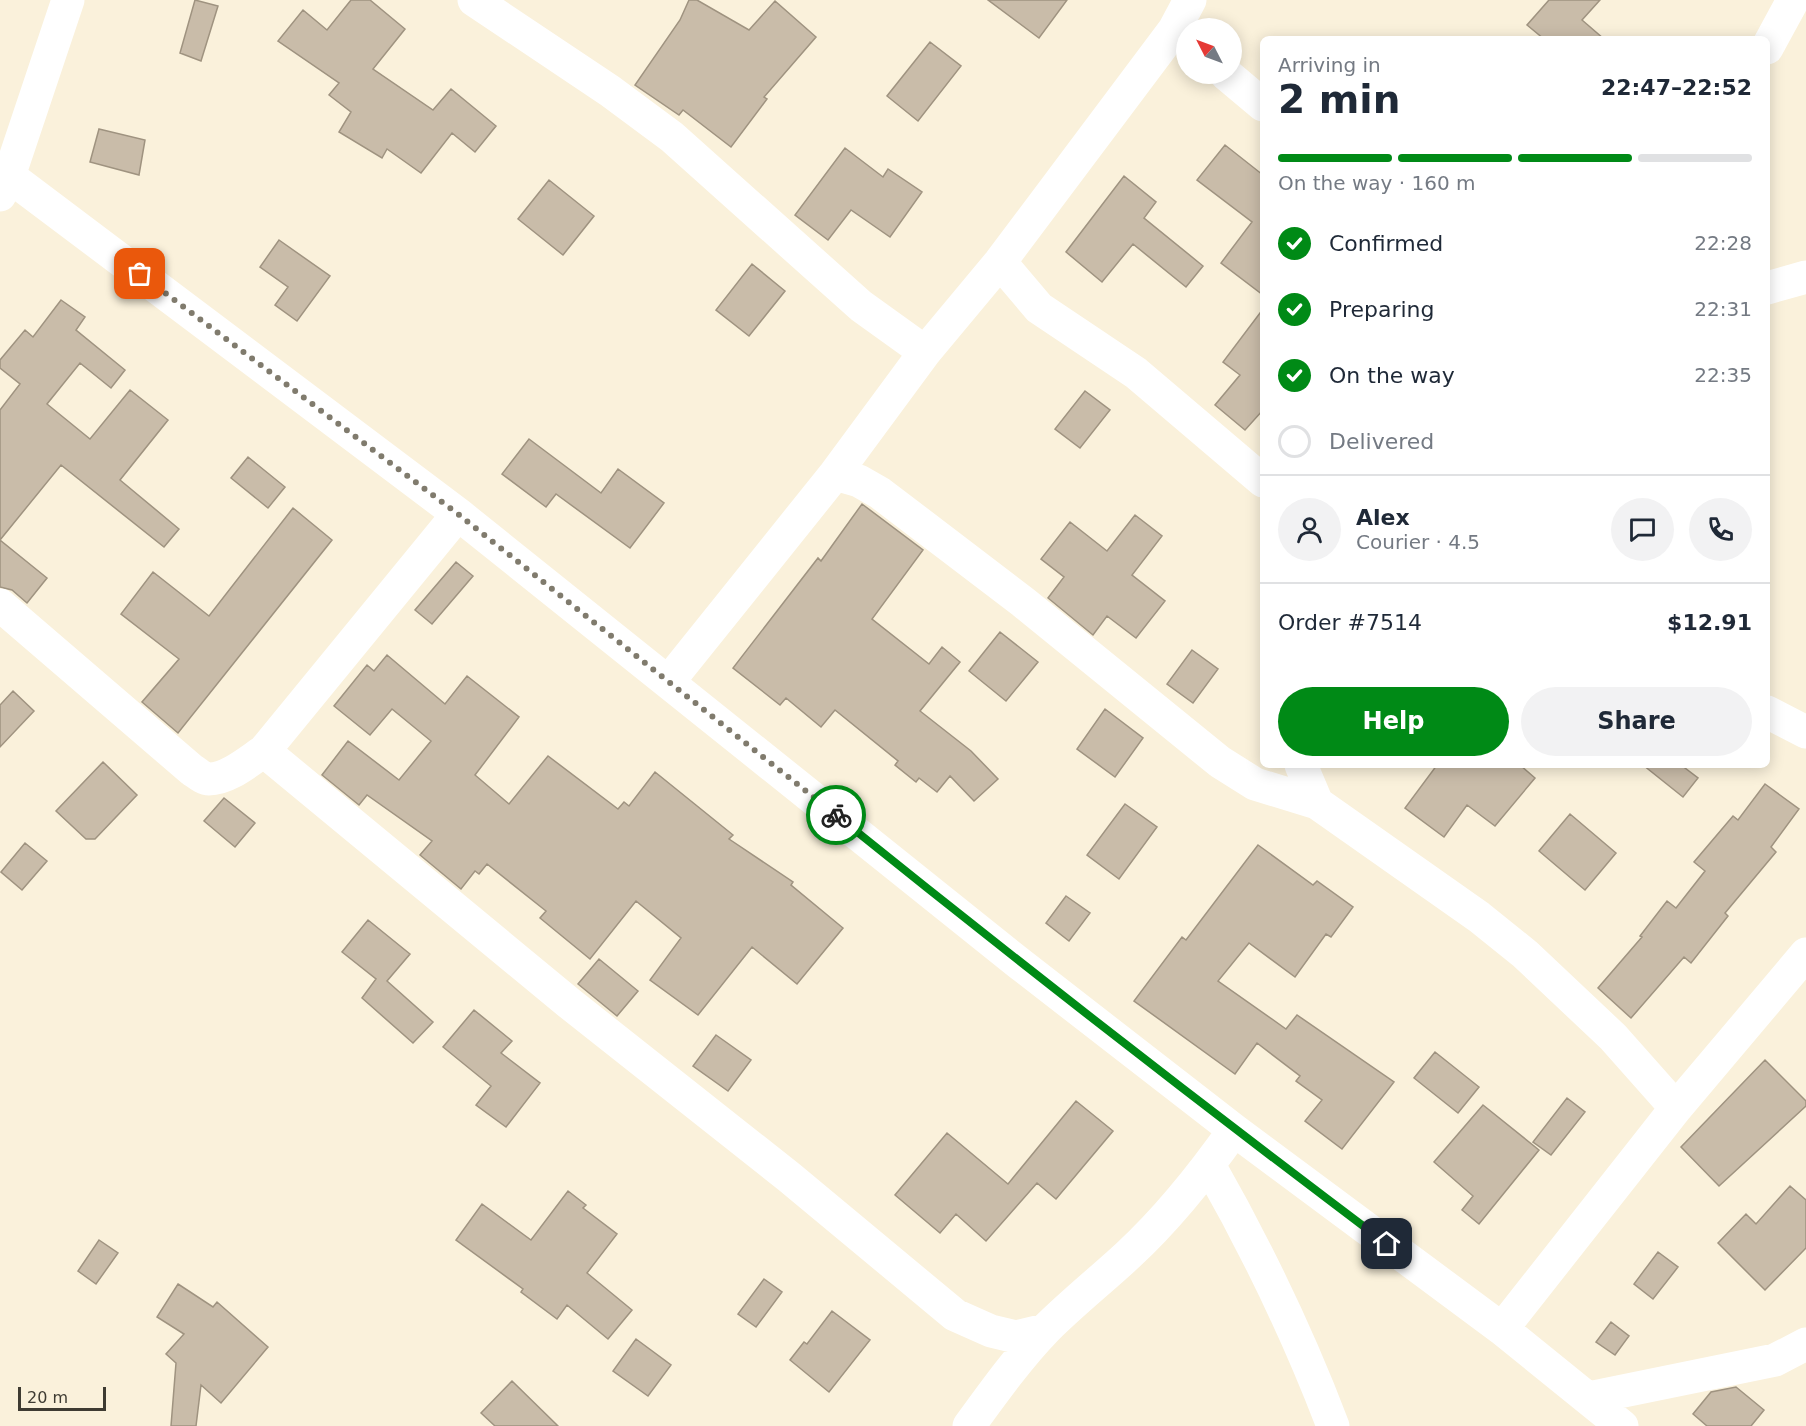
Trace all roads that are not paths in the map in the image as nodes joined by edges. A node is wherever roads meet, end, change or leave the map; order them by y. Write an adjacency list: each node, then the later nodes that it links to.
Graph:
1 (68, 0): 10 (street)
2 (474, 0): 14 (street)
3 (1190, 0): 5 (street)
4 (1793, 0): 7 (street)
5 (1185, 18)
6 (1176, 40): 11 (street)
7 (1770, 42)
8 (1238, 84): 9 (street)
9 (1260, 102)
10 (5, 185): 17 (street)
11 (1000, 262): 14 (street); 16 (street)
12 (1806, 277): 13 (street)
13 (1770, 287)
14 (925, 352): 15 (street)
15 (835, 474): 19 (street); 24 (street)
16 (1260, 478)
17 (458, 514): 19 (street); 22 (street)
18 (0, 605): 22 (street)
19 (669, 681): 27 (street)
20 (1770, 714): 21 (street)
21 (1806, 732)
22 (264, 751): 30 (street)
23 (1302, 768): 24 (street)
24 (1317, 803): 26 (street)
25 (1806, 954): 26 (street)
26 (1677, 1108): 29 (street)
27 (1234, 1130): 28 (street); 29 (street)
28 (1209, 1165): 30 (street); 34 (street)
29 (1502, 1329): 32 (street)
30 (1046, 1330): 33 (street)
31 (1806, 1344): 32 (street)
32 (1589, 1398): 35 (street)
33 (969, 1426)
34 (1333, 1426)
35 (1622, 1426)

